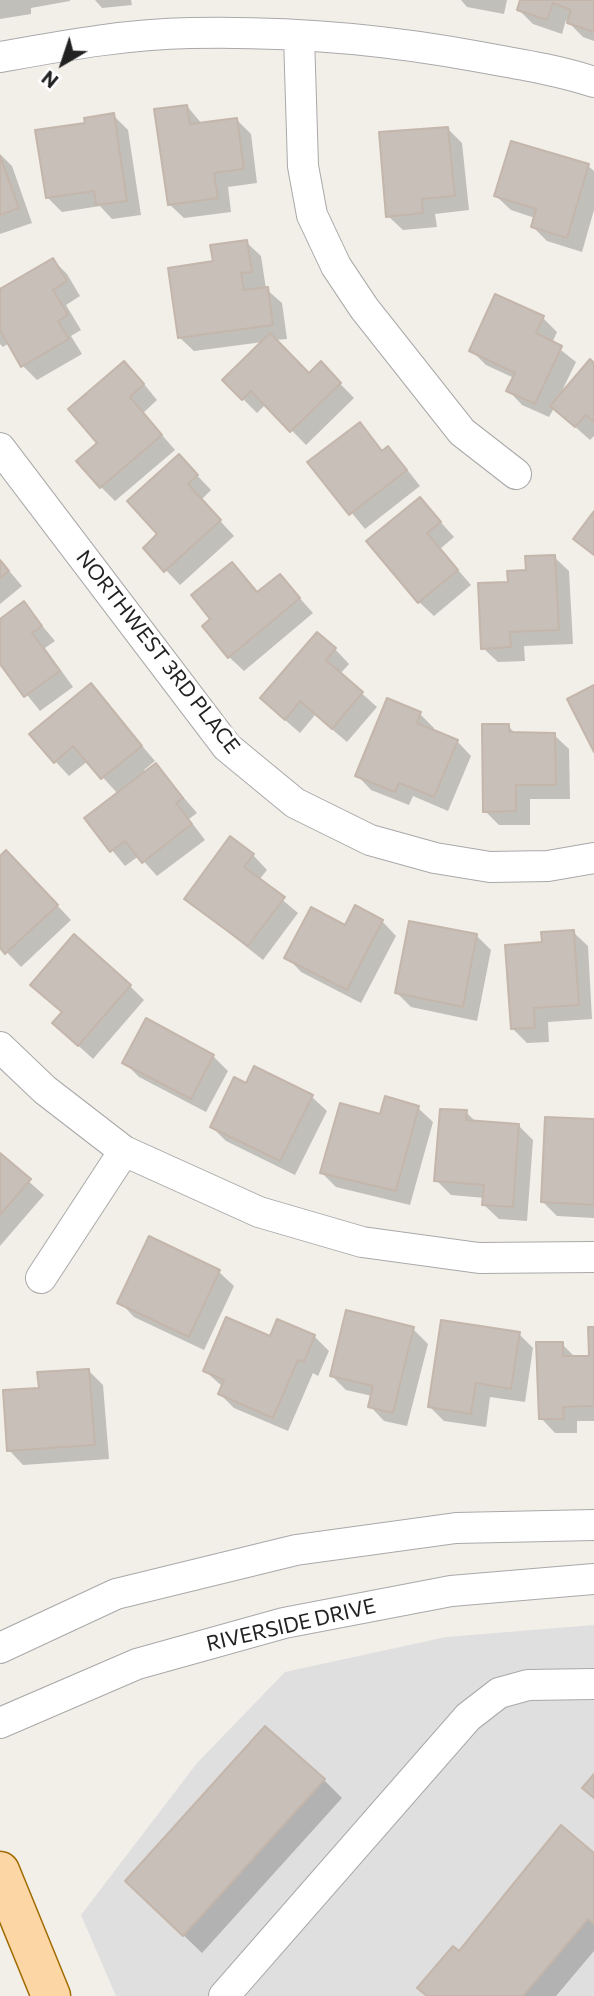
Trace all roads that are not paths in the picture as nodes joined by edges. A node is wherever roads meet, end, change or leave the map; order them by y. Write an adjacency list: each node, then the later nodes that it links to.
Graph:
1 (299, 36): 2 (street); 3 (street); 5 (street)
2 (0, 57)
3 (594, 82)
4 (0, 448): 6 (street, NORTHWEST 3RD PLACE)
5 (516, 474)
6 (594, 859)
7 (0, 1047): 8 (street)
8 (124, 1151): 9 (street); 10 (street)
9 (594, 1257)
10 (41, 1278)
11 (594, 1525): 13 (street)
12 (594, 1579): 15 (street, RIVERSIDE DRIVE)
13 (0, 1648)
14 (594, 1684): 18 (street)
15 (0, 1723)
16 (0, 1871): 17 (main road)
17 (51, 1996)
18 (224, 1996)

